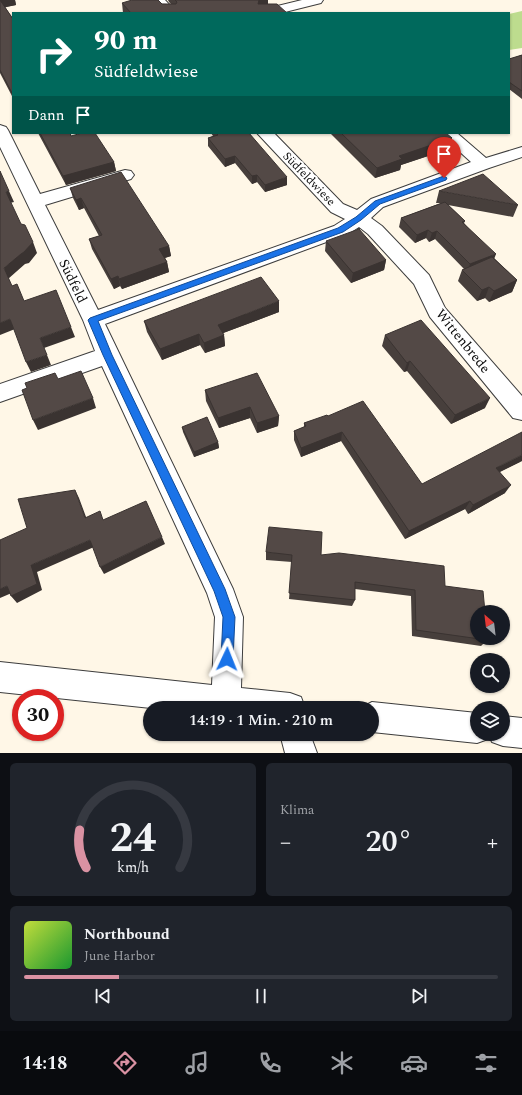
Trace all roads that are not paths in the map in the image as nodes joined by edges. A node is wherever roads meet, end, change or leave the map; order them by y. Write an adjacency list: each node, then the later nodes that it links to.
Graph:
1 (158, 0): 3 (street)
2 (317, 0): 4 (street)
3 (169, 12)
4 (270, 12)
5 (0, 130): 11 (street, Südfeld)
6 (266, 134): 12 (street, Südfeldwiese)
7 (448, 134): 9 (street)
8 (522, 152): 9 (street)
9 (483, 164): 12 (street)
10 (125, 175): 11 (street)
11 (35, 202): 13 (street, Südfeld)
12 (359, 218): 13 (street); 16 (street, Wittenbrede)
13 (93, 320): 14 (street, Südfeld)
14 (108, 355): 15 (street); 18 (street, Südfeld)
15 (0, 393)
16 (521, 411)
17 (0, 677): 18 (street)
18 (226, 701)
19 (379, 718): 20 (street)
20 (470, 727)
21 (510, 732): 22 (street)
22 (522, 733)
23 (297, 741): 24 (street)
24 (301, 753)

